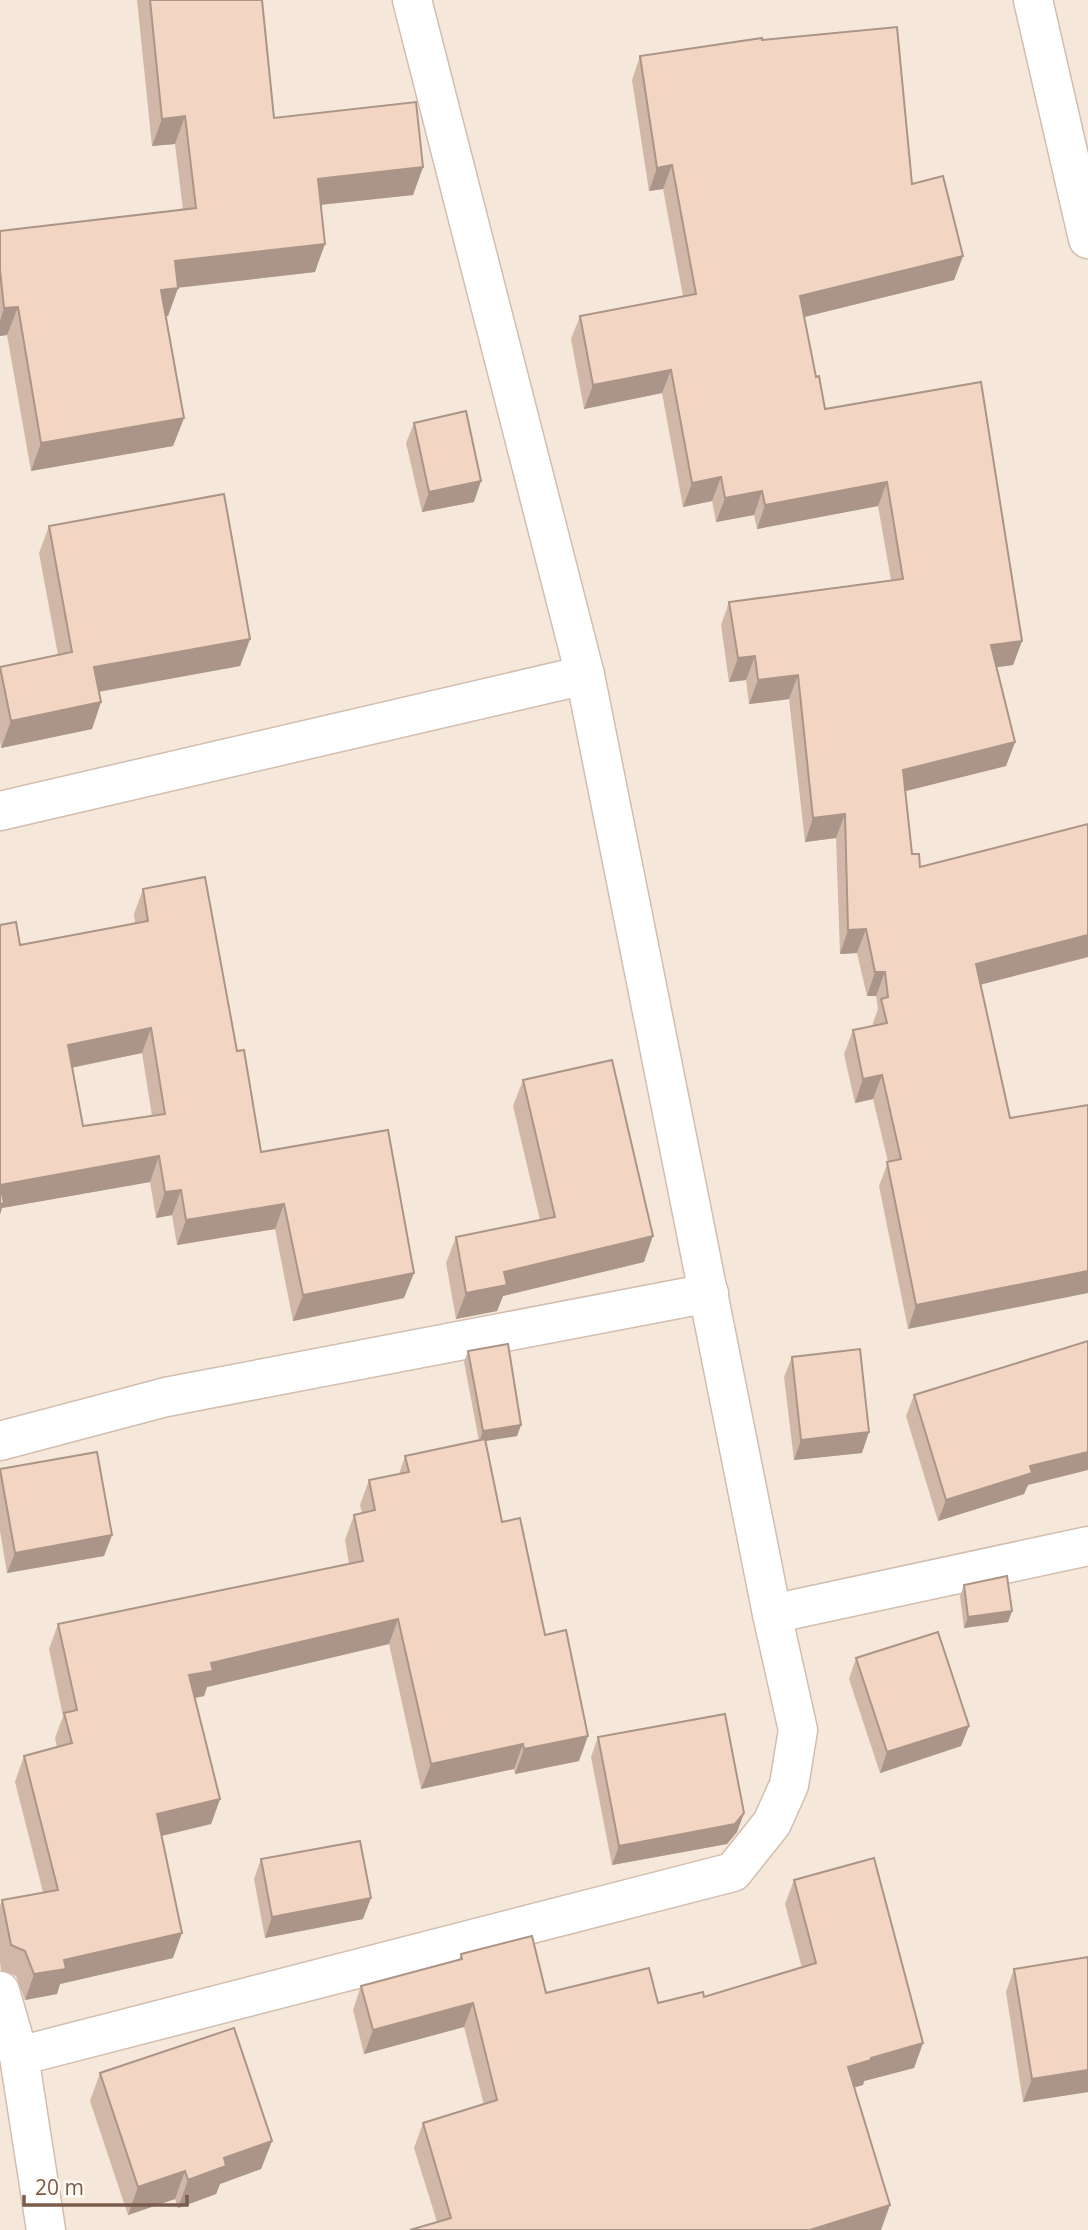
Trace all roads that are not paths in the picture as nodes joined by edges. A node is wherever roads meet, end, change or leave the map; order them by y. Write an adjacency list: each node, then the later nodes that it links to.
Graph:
1 (412, 0): 4 (street)
2 (1033, 0): 3 (street)
3 (1088, 239)
4 (584, 675): 5 (street); 6 (street)
5 (0, 811)
6 (709, 1293): 7 (street); 9 (street)
7 (0, 1441)
8 (1088, 1546): 9 (street)
9 (772, 1614): 11 (street)
10 (0, 1991): 11 (street)
11 (19, 2056): 12 (street)
12 (46, 2230)

